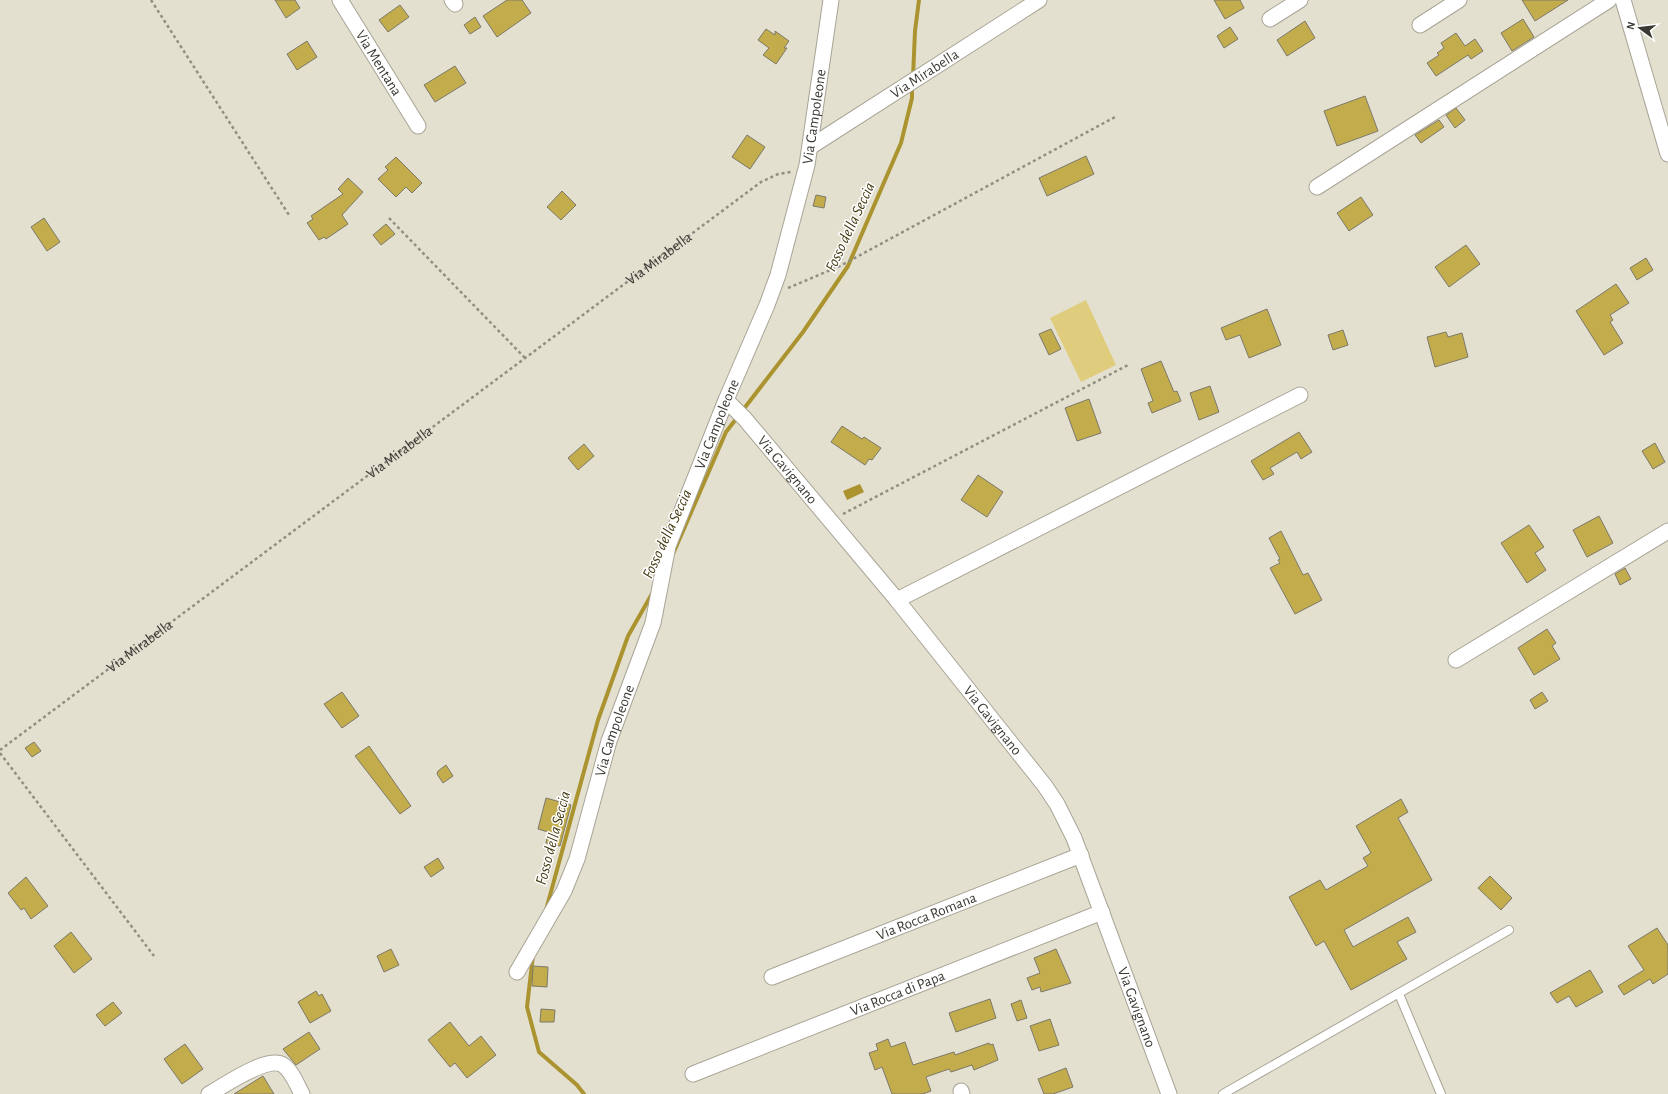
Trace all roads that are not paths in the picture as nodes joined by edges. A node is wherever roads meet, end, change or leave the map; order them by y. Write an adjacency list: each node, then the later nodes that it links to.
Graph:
1 (340, 0): 10 (street, Via Mentana)
2 (831, 0): 11 (street, Via Campoleone)
3 (1039, 0): 11 (street, Via Mirabella)
4 (1300, 0): 8 (street)
5 (1459, 0): 9 (street)
6 (1609, 0): 13 (street)
7 (1623, 0): 12 (street)
8 (1270, 19)
9 (1420, 24)
10 (418, 126)
11 (810, 148): 15 (street, Via Campoleone)
12 (1668, 154)
13 (1317, 187)
14 (1300, 395): 17 (street)
15 (726, 400): 17 (street, Via Gavignano); 22 (street, Via Campoleone)
16 (1668, 530): 18 (street)
17 (897, 600): 19 (street, Via Gavignano)
18 (1456, 660)
19 (1080, 855): 20 (street, Via Gavignano); 23 (street, Via Rocca Romana)
20 (1102, 912): 25 (street, Via Rocca di Papa); 28 (street, Via Gavignano)
21 (1509, 930): 24 (lane)
22 (517, 972)
23 (772, 977)
24 (1399, 994): 29 (lane); 30 (lane)
25 (693, 1074)
26 (209, 1094): 27 (street)
27 (302, 1094)
28 (1169, 1094)
29 (1223, 1094)
30 (1440, 1094)

